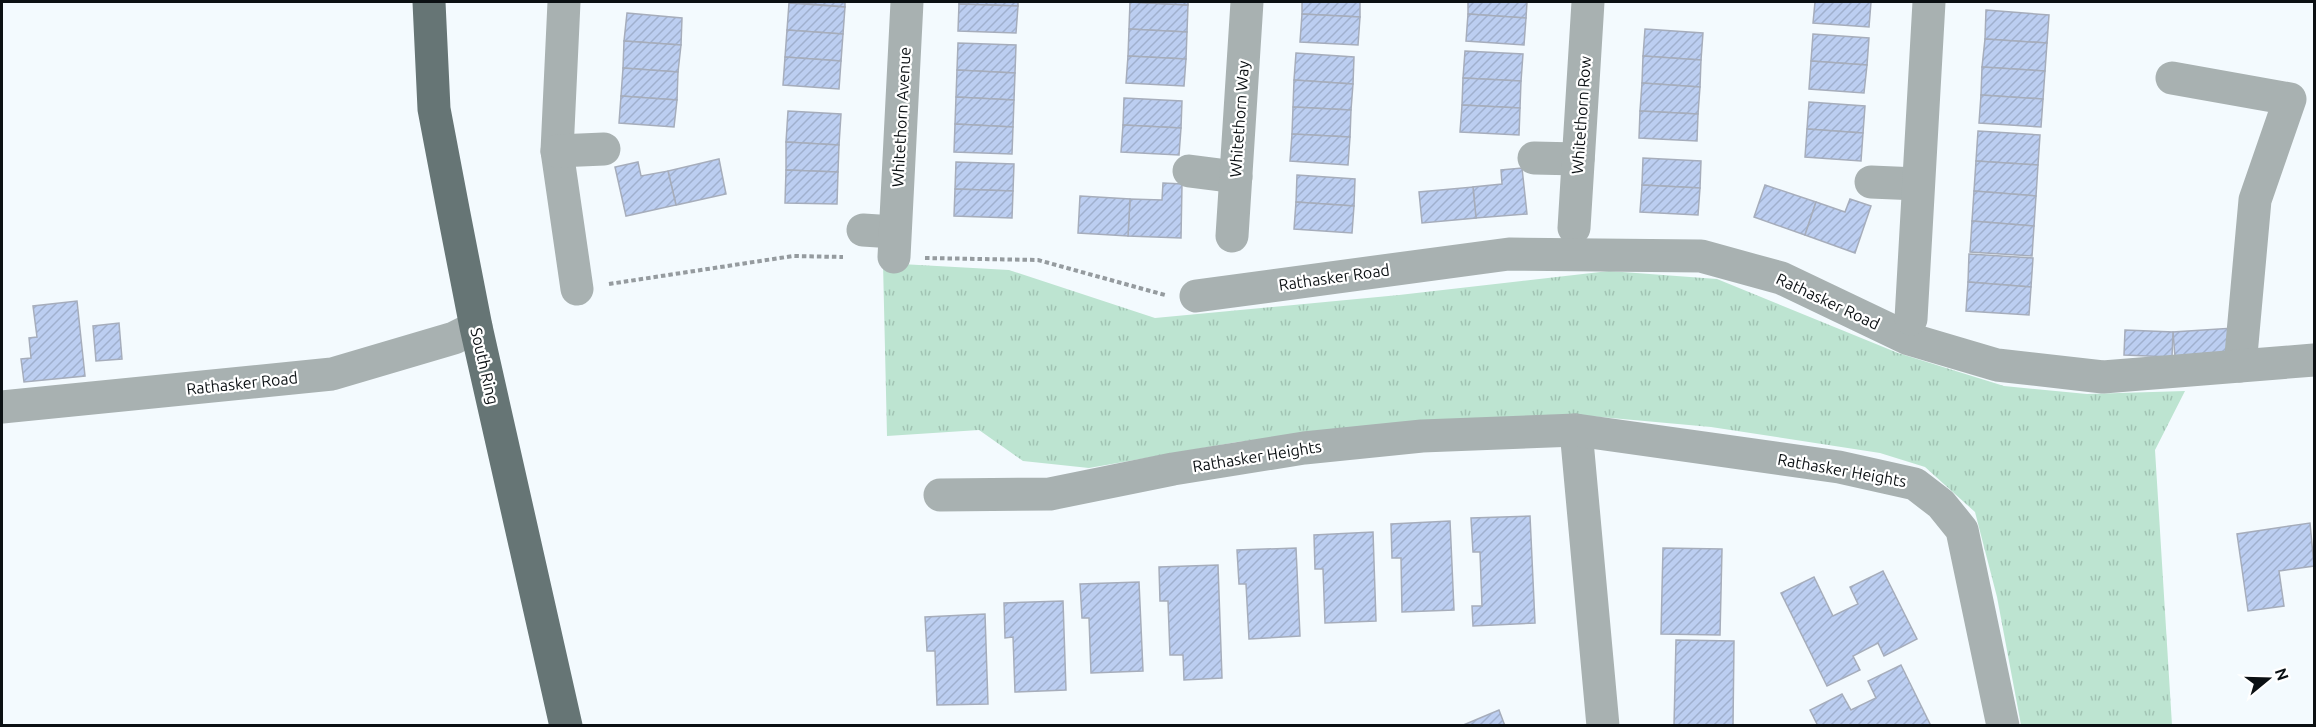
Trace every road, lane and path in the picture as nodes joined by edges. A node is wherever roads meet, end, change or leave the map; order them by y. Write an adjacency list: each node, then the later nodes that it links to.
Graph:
1 (429, 2): 22 (main road, South Ring)
2 (564, 2): 9 (street)
3 (907, 2): 18 (street, Whitethorn Avenue)
4 (1247, 2): 13 (street, Whitethorn Way)
5 (1588, 2): 11 (street, Whitethorn Row)
6 (1929, 2): 15 (street)
7 (2172, 78): 24 (street)
8 (604, 149): 9 (street)
9 (557, 151): 19 (street)
10 (1534, 158): 11 (street)
11 (1578, 159): 16 (street, Whitethorn Row)
12 (1189, 171): 13 (street)
13 (1236, 177): 17 (street, Whitethorn Way)
14 (1871, 182): 15 (street)
15 (1918, 184): 21 (street)
16 (1574, 228)
17 (1232, 236)
18 (884, 240): 19 (path); 20 (path)
19 (577, 289)
20 (1196, 296): 24 (street, Rathasker Road)
21 (1911, 319)
22 (476, 327): 25 (street, Rathasker Road); 28 (main road, South Ring)
23 (2314, 360): 24 (street, Rathasker Road)
24 (2240, 366)
25 (2, 407)
26 (1576, 430): 27 (street, Rathasker Heights); 29 (street); 30 (street, Rathasker Heights)
27 (940, 495)
28 (566, 726)
29 (1603, 726)
30 (2003, 726)

